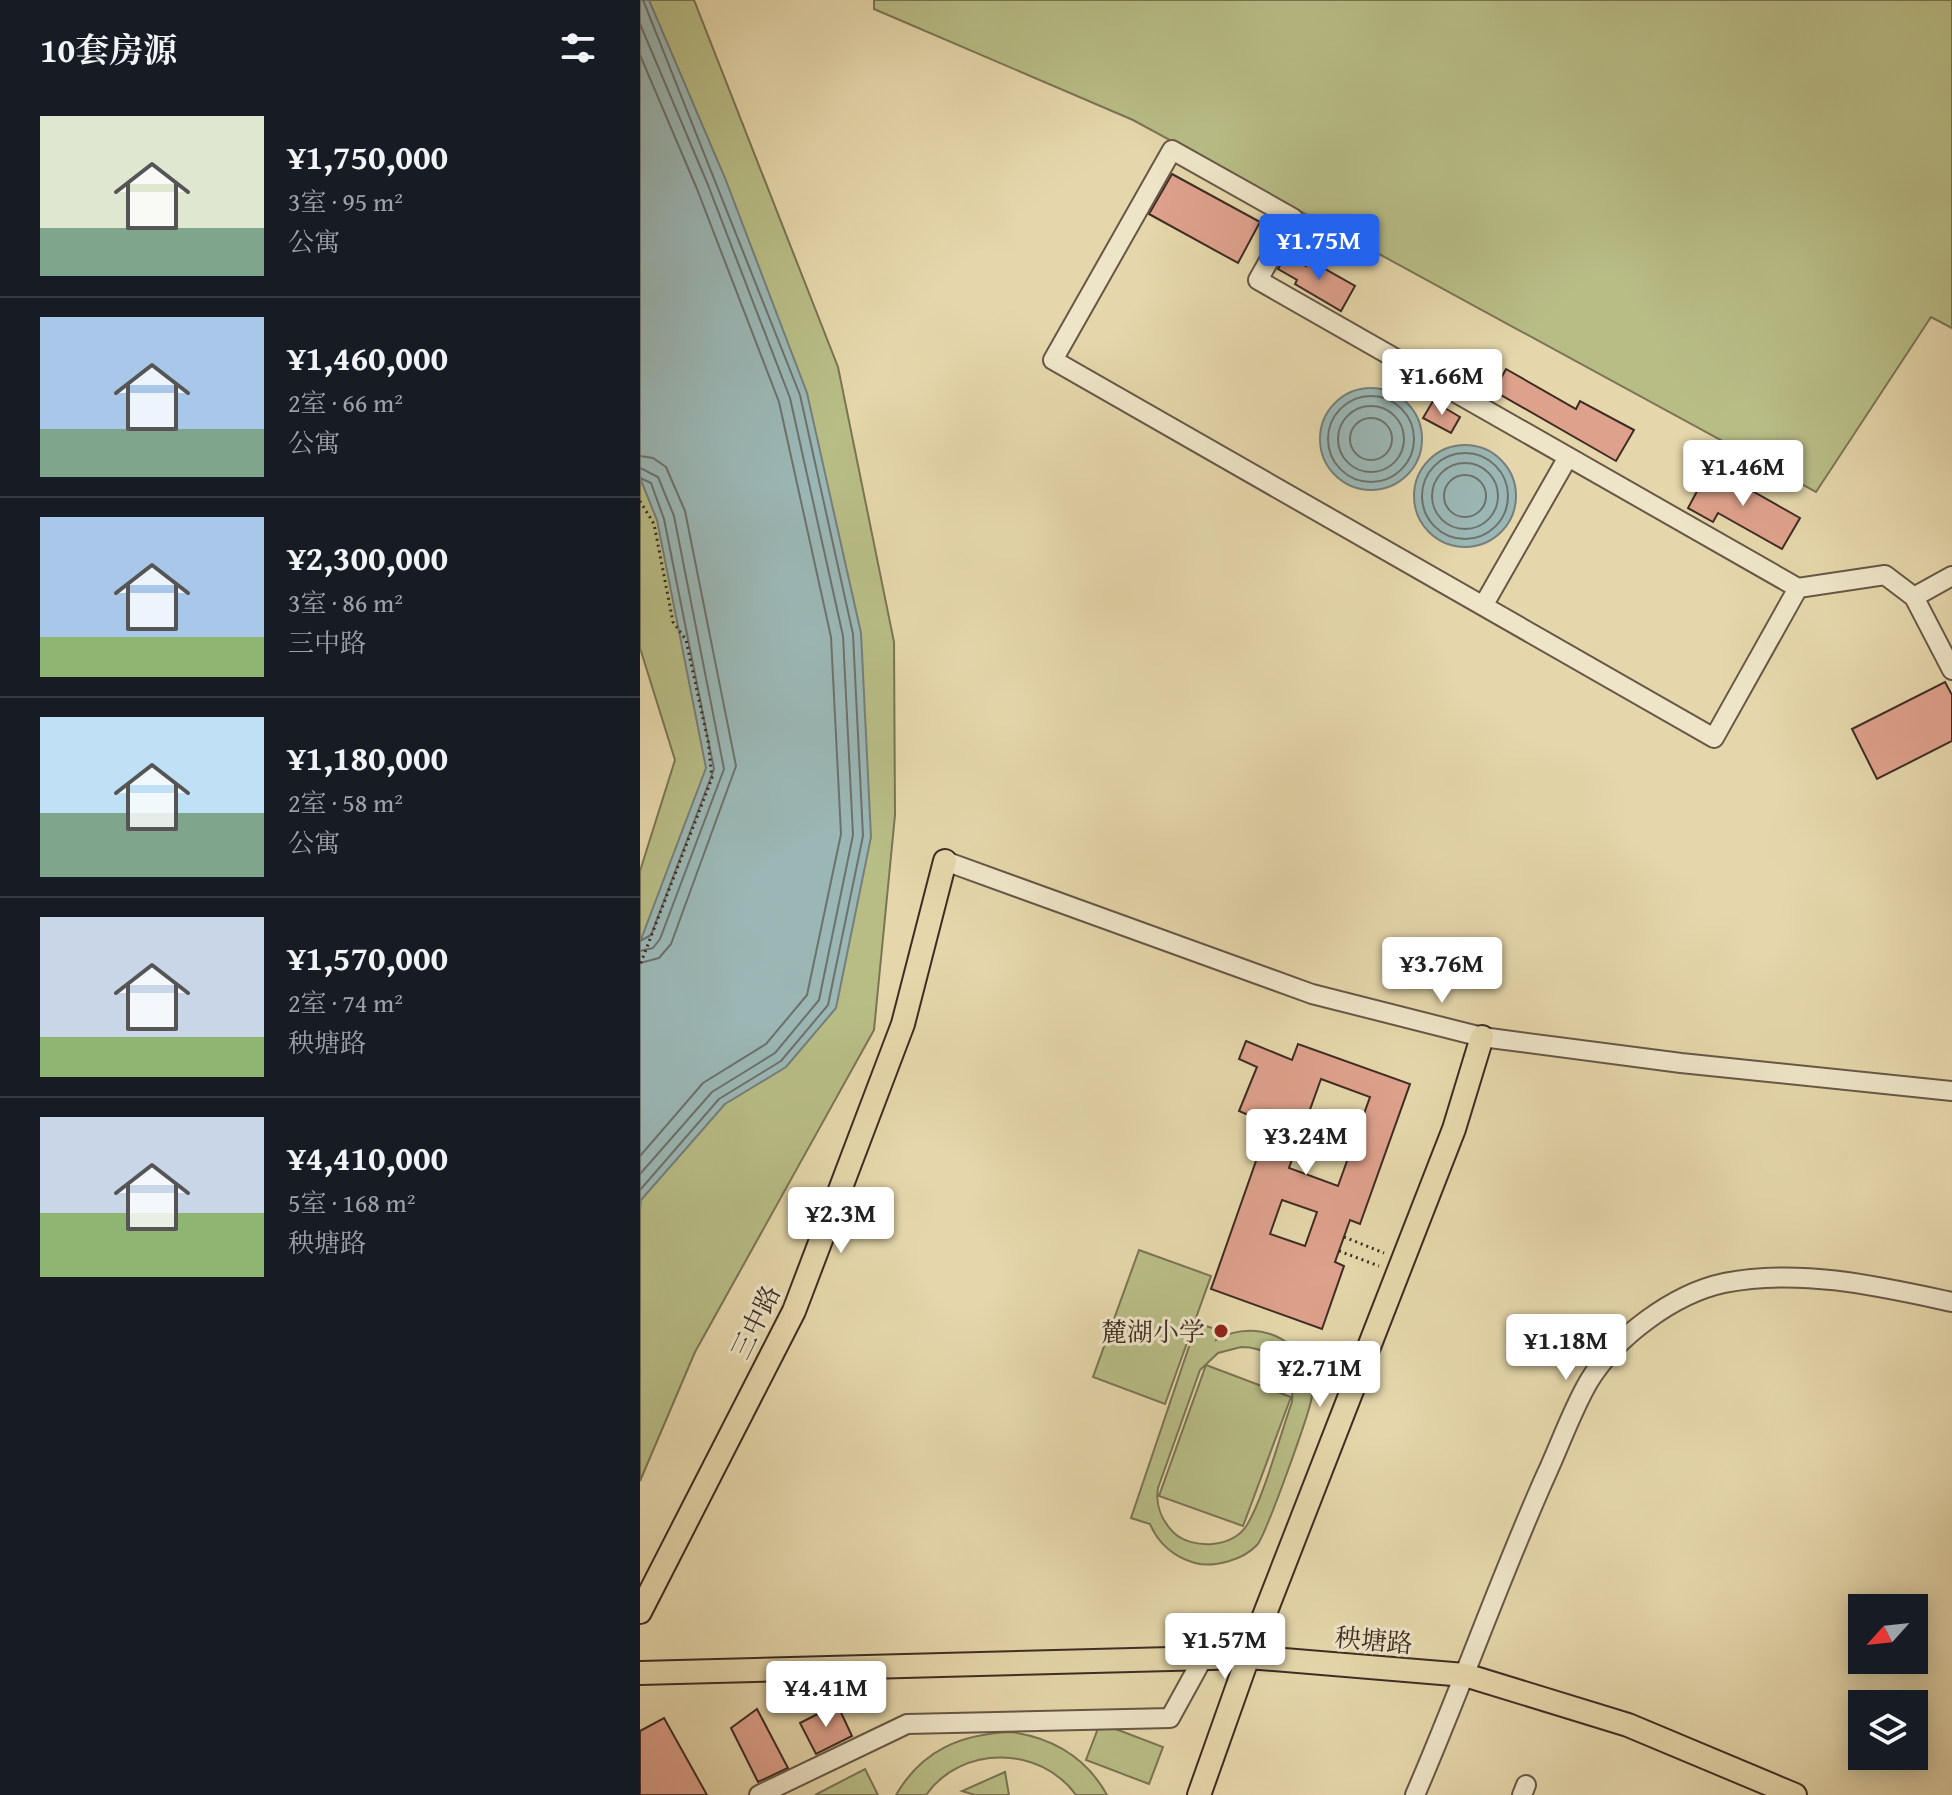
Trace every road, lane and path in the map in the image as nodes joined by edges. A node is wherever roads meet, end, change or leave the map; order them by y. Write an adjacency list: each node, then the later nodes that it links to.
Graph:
1 (1568, 457): 4 (street); 6 (street); 6 (street)
2 (640, 501): 9 (path)
3 (1952, 576): 5 (street)
4 (1798, 588): 5 (street); 6 (street)
5 (1914, 597): 7 (street)
6 (1483, 606)
7 (1952, 670)
8 (945, 861): 10 (street); 16 (main road, 三中路)
9 (640, 965)
10 (1482, 1037): 11 (street); 14 (main road)
11 (1952, 1091)
12 (1344, 1237): 14 (path)
13 (1339, 1251): 14 (path)
14 (1400, 1266): 17 (main road)
15 (1952, 1302): 20 (street)
16 (640, 1612)
17 (1248, 1657): 18 (main road, 秧塘路); 20 (main road, 秧塘路); 22 (main road)
18 (1203, 1658): 19 (main road, 秧塘路); 21 (street)
19 (640, 1673)
20 (1465, 1675): 23 (street); 24 (main road, 秧塘路)
21 (770, 1793)
22 (1199, 1795)
23 (1415, 1795)
24 (1795, 1795)

